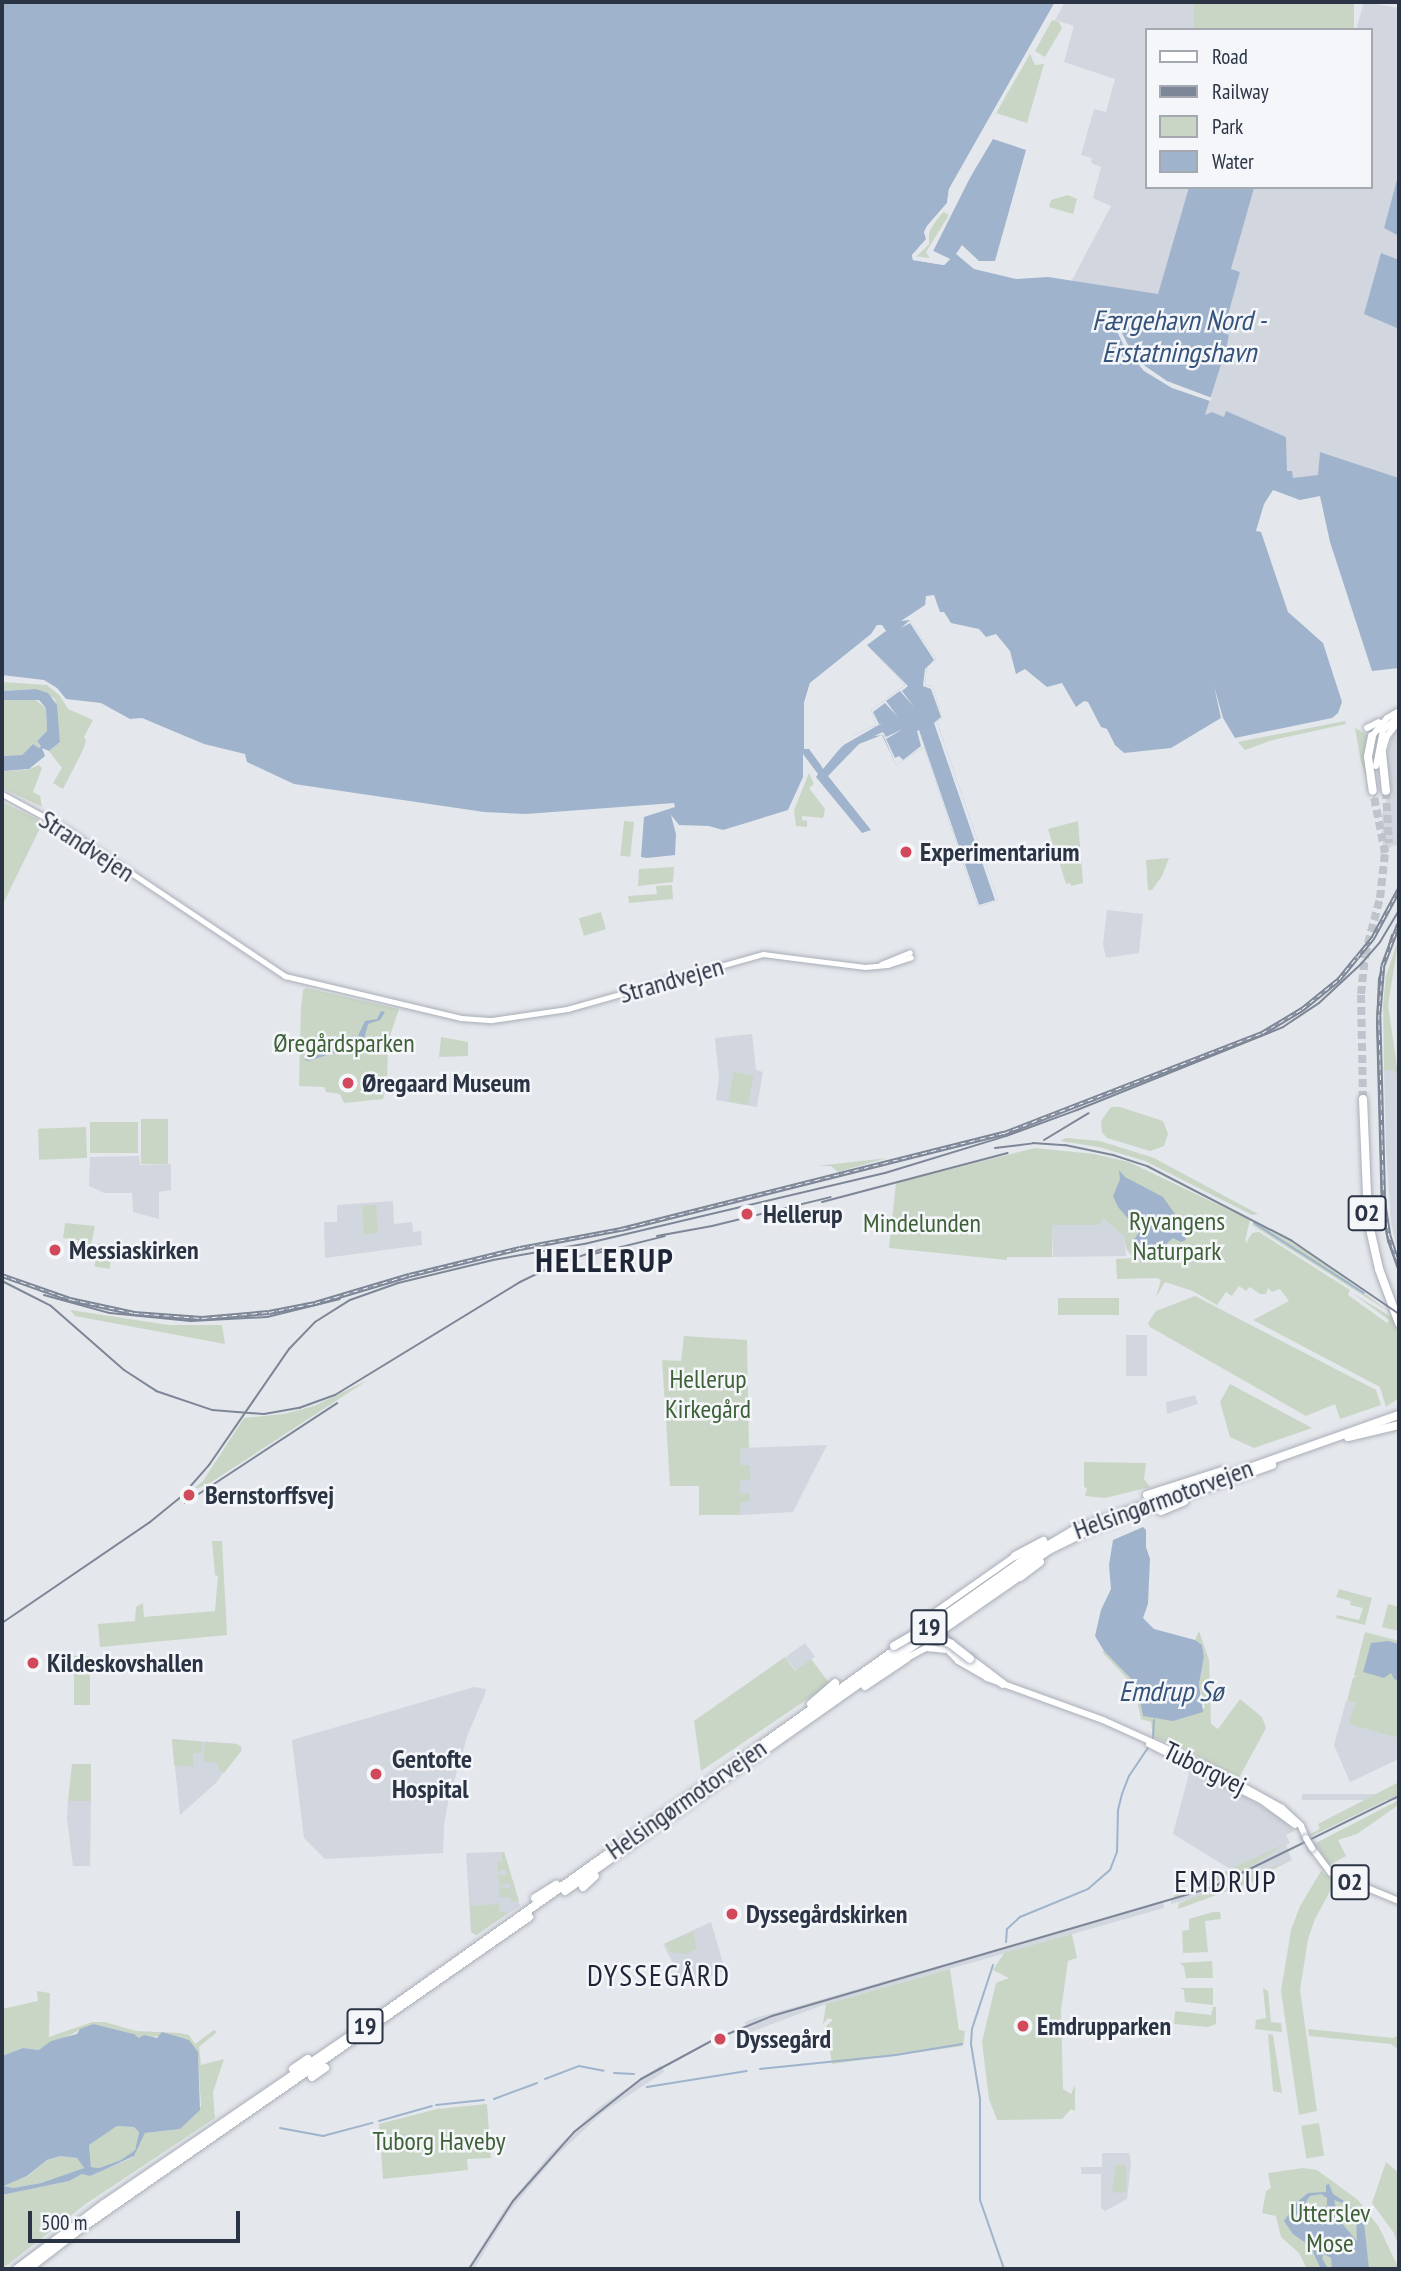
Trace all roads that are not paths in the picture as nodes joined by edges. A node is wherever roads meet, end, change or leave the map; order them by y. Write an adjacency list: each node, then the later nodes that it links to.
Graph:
1 (1396, 718): 2 (main road); 3 (main road); 4 (main road)
2 (1383, 729): 3 (main road); 5 (main road)
3 (1371, 734): 7 (highway)
4 (1382, 753): 6 (highway)
5 (1376, 766)
6 (1385, 790)
7 (1373, 792)
8 (2, 795): 9 (main road, Strandvejen)
9 (911, 955)
10 (1399, 1308): 11 (highway, O2)
11 (1399, 1323)
12 (1399, 1415): 14 (highway)
13 (1399, 1425): 14 (highway)
14 (1349, 1434): 15 (highway, Helsingørmotorvejen / 19); 16 (highway, Helsingørmotorvejen / 19)
15 (1286, 1454): 17 (highway); 18 (highway, Helsingørmotorvejen / 19)
16 (1251, 1472): 19 (highway); 20 (highway, Helsingørmotorvejen / 19)
17 (1147, 1495)
18 (1131, 1509): 21 (highway, O2); 31 (highway, Helsingørmotorvejen / 19)
19 (1161, 1511)
20 (1124, 1517): 22 (highway); 30 (highway, Helsingørmotorvejen / 19)
21 (1016, 1556): 23 (main road, Tuborgvej / O2, bridge)
22 (1020, 1577): 23 (main road)
23 (937, 1634): 24 (main road, Tuborgvej / O2); 26 (main road, Tuborgvej / O2)
24 (948, 1652): 25 (main road); 26 (main road, Tuborgvej / O2)
25 (907, 1658): 30 (highway)
26 (972, 1669): 28 (main road, Tuborgvej / O2)
27 (835, 1683): 29 (highway)
28 (1003, 1684): 29 (highway, bridge); 38 (main road, Tuborgvej / O2, bridge)
29 (776, 1730): 31 (highway)
30 (756, 1756): 32 (highway, Helsingørmotorvejen / 19)
31 (737, 1763): 32 (highway, Helsingørmotorvejen / 19)
32 (708, 1787): 33 (highway, Helsingørmotorvejen / 19)
33 (693, 1797): 34 (highway, Helsingørmotorvejen / 19); 35 (highway, Helsingørmotorvejen / 19)
34 (666, 1813): 37 (highway); 39 (highway, Helsingørmotorvejen / 19)
35 (628, 1847): 36 (highway); 42 (highway, Helsingørmotorvejen / 19)
36 (583, 1887)
37 (535, 1898)
38 (1399, 1901)
39 (368, 2024): 41 (highway); 44 (highway, Helsingørmotorvejen / 19)
40 (325, 2068): 42 (highway)
41 (293, 2069)
42 (237, 2121): 48 (highway, Helsingørmotorvejen / 19)
43 (176, 2148): 44 (highway)
44 (104, 2204): 45 (highway, Helsingørmotorvejen / 19)
45 (61, 2235): 46 (highway); 47 (highway, Helsingørmotorvejen / 19)
46 (11, 2269)
47 (17, 2269)
48 (30, 2269)

